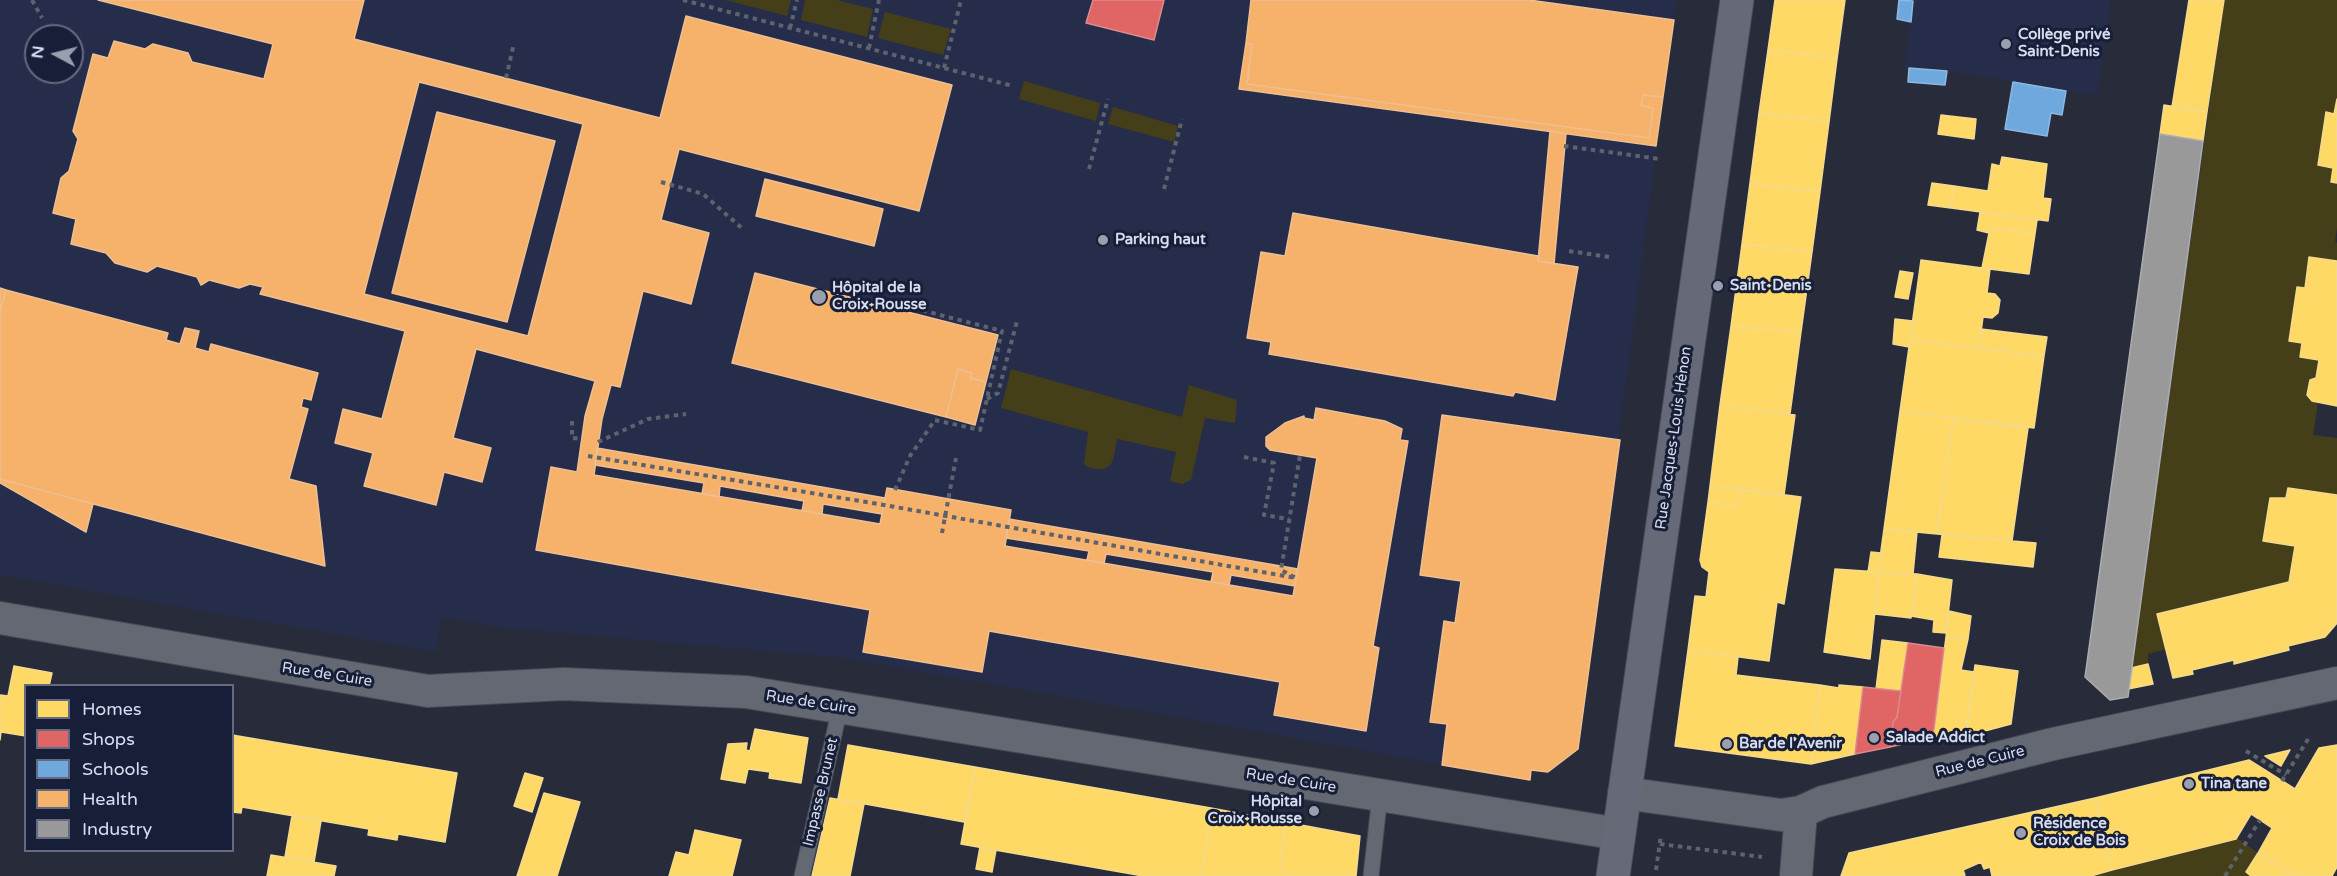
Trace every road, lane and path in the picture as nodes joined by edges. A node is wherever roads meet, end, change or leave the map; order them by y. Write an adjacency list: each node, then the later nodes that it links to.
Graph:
1 (32, 0): 7 (path)
2 (683, 0): 8 (path)
3 (797, 0): 8 (path)
4 (879, 0): 10 (path)
5 (961, 0): 11 (path)
6 (1737, 0): 46 (street, Rue Jacques-Louis Hénon)
7 (42, 18)
8 (790, 28): 10 (path)
9 (514, 43): 12 (path)
10 (869, 48): 11 (path)
11 (944, 68): 13 (path)
12 (506, 78)
13 (1013, 86)
14 (1108, 99): 18 (path)
15 (1182, 119): 20 (path)
16 (1564, 146): 17 (path)
17 (1660, 159)
18 (1089, 169)
19 (661, 182): 21 (path)
20 (1164, 189)
21 (744, 230)
22 (1569, 251): 23 (path)
23 (1609, 257)
24 (920, 304): 26 (path)
25 (1017, 321): 26 (path)
26 (987, 399): 35 (path)
27 (686, 414): 30 (path)
28 (572, 421): 29 (path)
29 (582, 439)
30 (598, 442)
31 (1300, 455): 37 (path)
32 (588, 456): 36 (path)
33 (956, 458): 36 (path)
34 (1244, 458): 37 (path)
35 (895, 490)
36 (945, 517): 37 (path); 38 (path)
37 (1289, 519)
38 (942, 533)
39 (0, 618): 41 (street, Rue de Cuire)
40 (2337, 683): 48 (street, Rue de Cuire)
41 (840, 708): 47 (street, Rue de Cuire); 55 (lane, Impasse Brunet)
42 (2310, 736): 44 (path)
43 (2246, 751): 44 (path)
44 (2286, 775): 45 (path)
45 (2282, 781)
46 (1624, 793): 48 (street, Rue de Cuire); 51 (street, Rue Jacques-Louis Hénon)
47 (1380, 795): 51 (street, Rue de Cuire); 56 (lane)
48 (1802, 812): 58 (street)
49 (2260, 820): 59 (path)
50 (1662, 827): 52 (path)
51 (1619, 834): 57 (street, Rue Jacques-Louis Hénon)
52 (1660, 844): 53 (path); 54 (path)
53 (1766, 857)
54 (1656, 870)
55 (801, 876)
56 (1371, 876)
57 (1613, 876)
58 (1796, 876)
59 (2225, 876)

